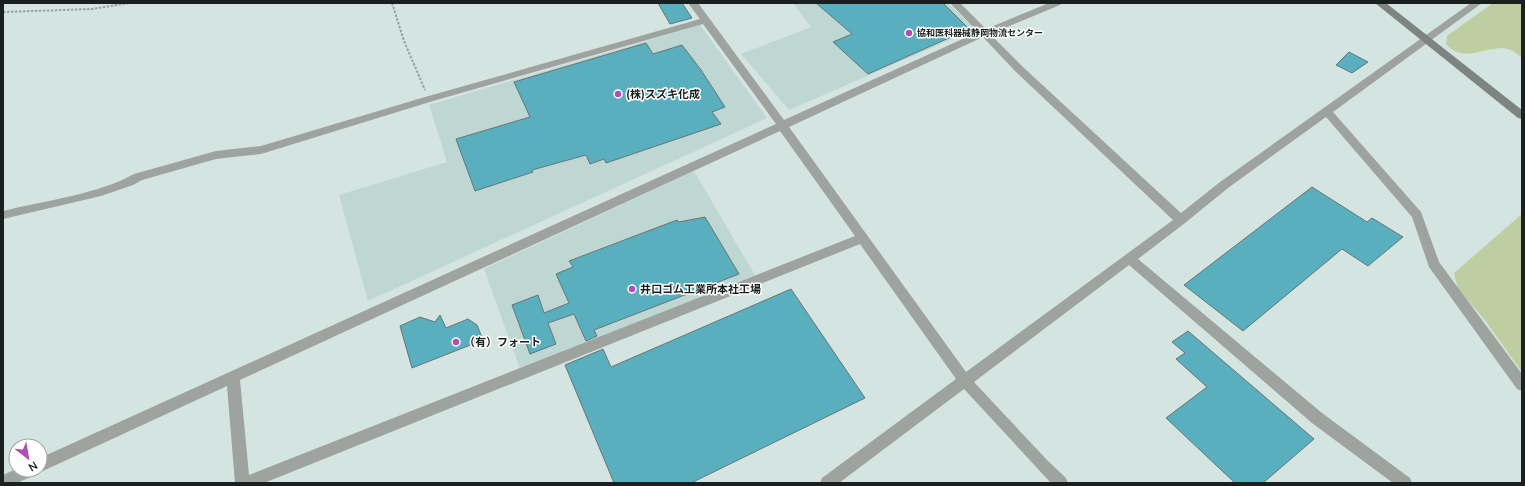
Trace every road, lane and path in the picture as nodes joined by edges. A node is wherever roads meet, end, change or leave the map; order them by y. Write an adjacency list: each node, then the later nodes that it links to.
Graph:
1 (129, 3): 8 (path)
2 (392, 3): 12 (path)
3 (693, 3): 9 (street)
4 (955, 3): 10 (street)
5 (1057, 3): 10 (street)
6 (1380, 3): 11 (street)
7 (1477, 3): 11 (street)
8 (3, 12)
9 (705, 20): 12 (street); 15 (street)
10 (984, 33): 15 (street); 17 (street)
11 (1426, 39): 13 (street); 14 (street)
12 (428, 99): 16 (street)
13 (1326, 111): 17 (street); 22 (street)
14 (1522, 115)
15 (782, 125): 18 (street); 20 (street)
16 (3, 215)
17 (1181, 220): 19 (street)
18 (863, 238): 21 (street); 25 (street)
19 (1129, 258): 21 (street); 28 (street)
20 (234, 377): 23 (street); 24 (street)
21 (964, 380): 26 (street); 27 (street)
22 (1522, 385)
23 (48, 462)
24 (242, 483)
25 (246, 483)
26 (827, 483)
27 (1061, 483)
28 (1405, 483)

